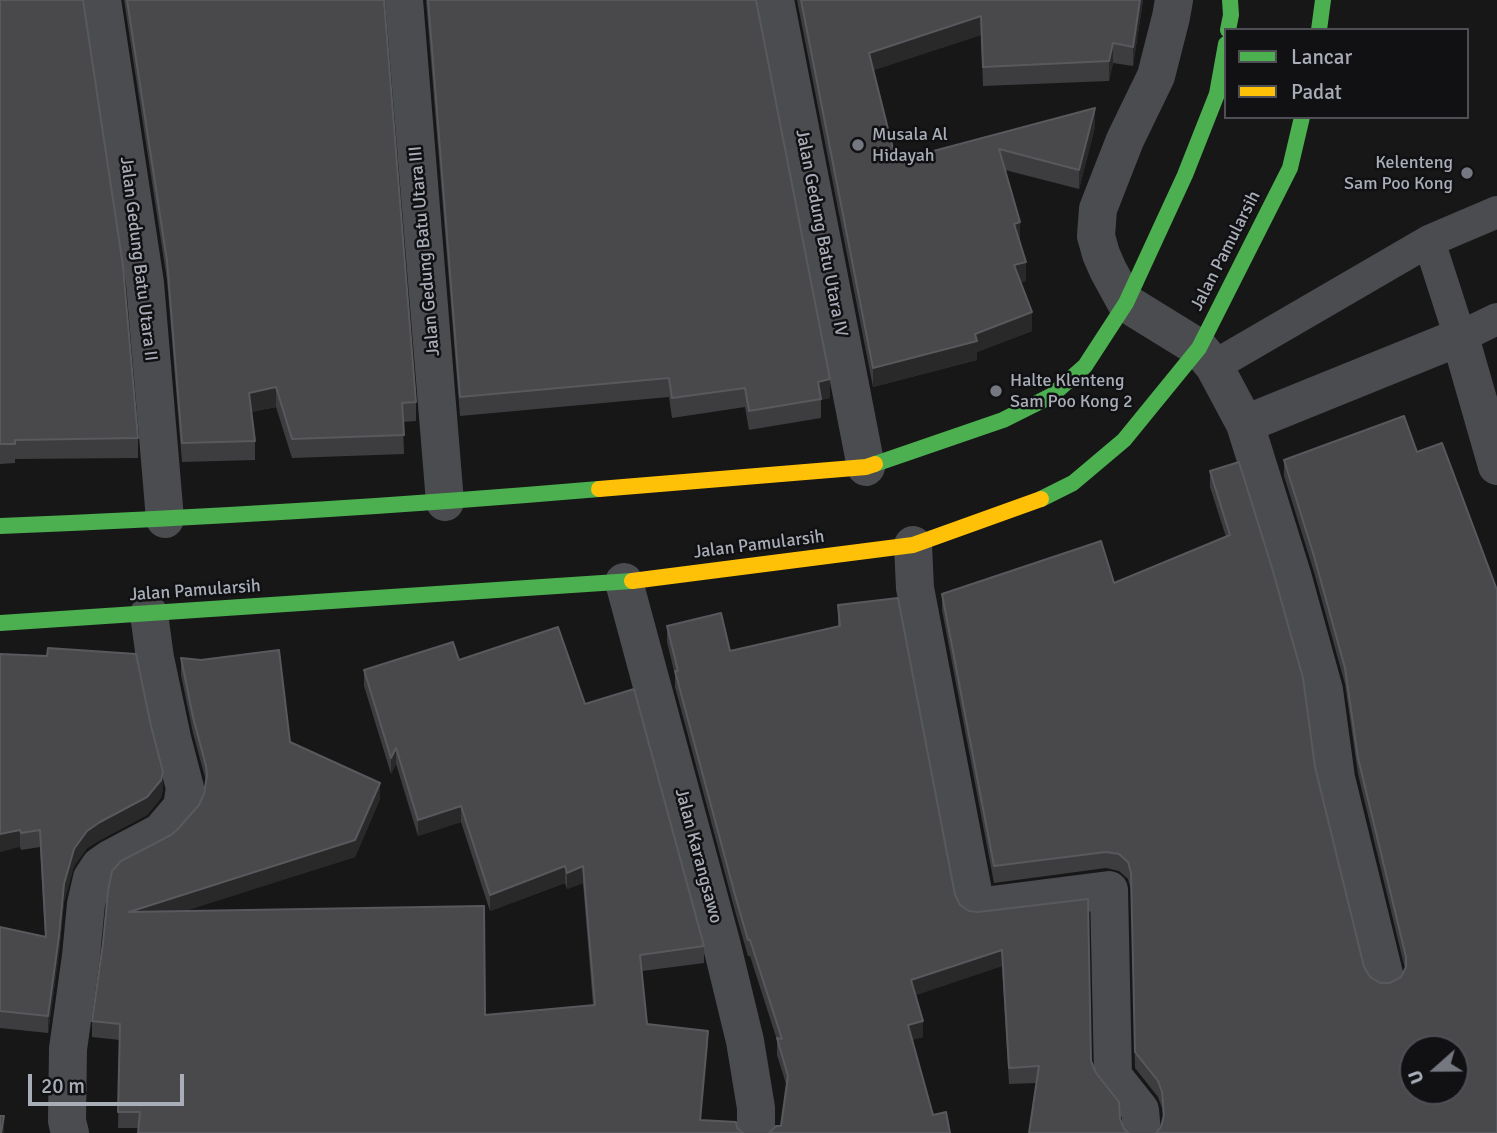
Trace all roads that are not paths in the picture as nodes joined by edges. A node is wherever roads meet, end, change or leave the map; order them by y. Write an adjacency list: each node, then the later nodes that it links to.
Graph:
1 (102, 0): 21 (street, Jalan Gedung Batu Utara II)
2 (404, 0): 20 (street, Jalan Gedung Batu Utara III)
3 (775, 0): 19 (street, Jalan Gedung Batu Utara IV)
4 (1174, 0): 13 (street)
5 (1230, 0): 7 (highway)
6 (1323, 0): 8 (highway)
7 (1228, 28)
8 (1319, 28)
9 (1224, 55): 13 (highway)
10 (1302, 119): 16 (highway, Jalan Pamularsih)
11 (1497, 212): 12 (lane)
12 (1429, 241): 15 (lane); 16 (lane)
13 (1126, 303): 16 (street); 19 (highway)
14 (1497, 318): 15 (lane)
15 (1460, 337): 17 (street); 18 (street)
16 (1206, 357): 17 (street); 23 (highway, Jalan Pamularsih)
17 (1245, 424): 27 (street)
18 (1497, 466)
19 (866, 467): 20 (highway)
20 (445, 502): 21 (highway)
21 (165, 519): 22 (highway)
22 (0, 526)
23 (913, 545): 24 (highway, Jalan Pamularsih); 30 (street)
24 (624, 582): 25 (highway, Jalan Pamularsih); 29 (street, Jalan Karangsawo)
25 (149, 614): 26 (highway, Jalan Pamularsih); 28 (street)
26 (0, 623)
27 (1385, 978)
28 (70, 1133)
29 (756, 1133)
30 (1142, 1133)

